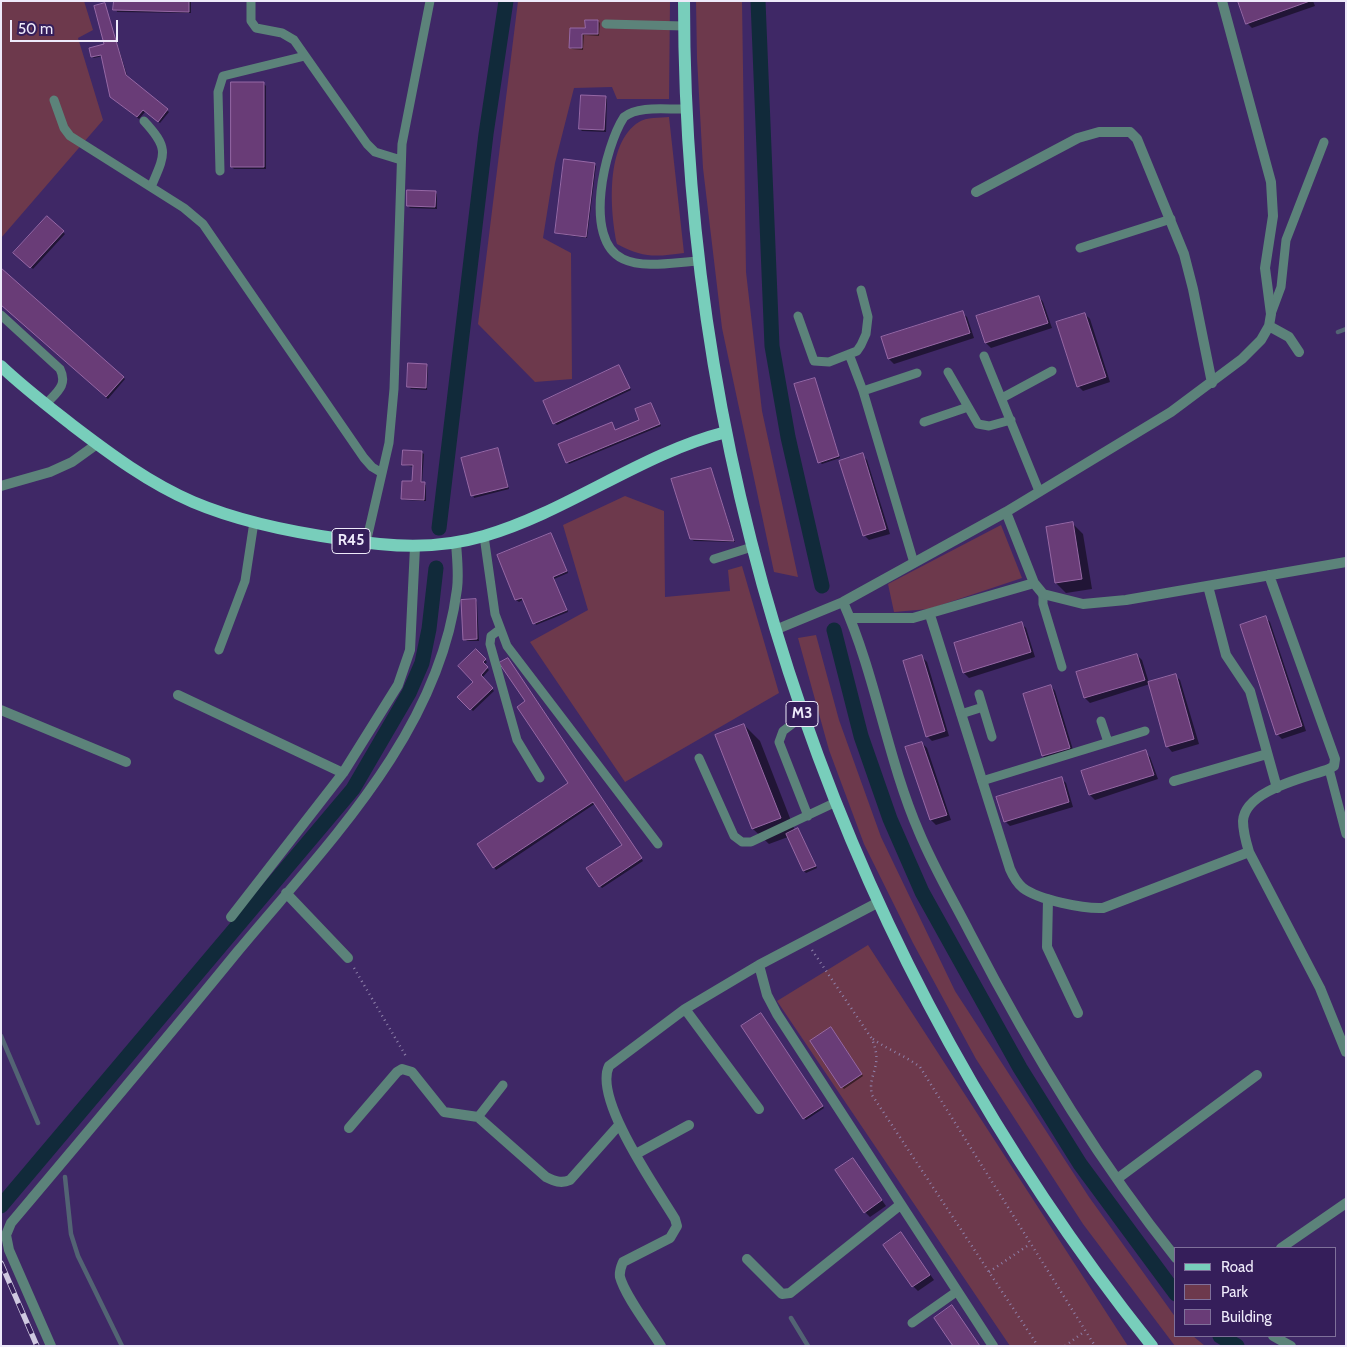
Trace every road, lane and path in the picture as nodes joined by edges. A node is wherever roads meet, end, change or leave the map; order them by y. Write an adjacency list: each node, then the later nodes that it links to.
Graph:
1 (251, 1): 7 (lane)
2 (430, 1): 12 (lane)
3 (684, 1): 6 (main road, M3)
4 (1222, 1): 20 (street)
5 (606, 24): 6 (lane)
6 (684, 26): 9 (main road, M3)
7 (305, 56): 12 (lane); 13 (lane)
8 (54, 100): 14 (lane)
9 (686, 109): 18 (main road, M3); 18 (lane)
10 (144, 121): 14 (lane)
11 (1324, 142): 20 (lane)
12 (401, 160): 40 (lane)
13 (220, 171)
14 (151, 187): 40 (lane)
15 (976, 192): 16 (street)
16 (1171, 219): 17 (lane); 31 (street)
17 (1080, 248)
18 (699, 261): 38 (main road, M3)
19 (861, 290): 25 (lane)
20 (1271, 314): 23 (street)
21 (1, 315): 34 (lane)
22 (798, 316): 25 (lane)
23 (1269, 326): 24 (street); 31 (street)
24 (1300, 352)
25 (849, 354): 32 (lane)
26 (984, 356): 33 (lane)
27 (1, 366): 34 (main road, R45)
28 (1052, 371): 33 (lane)
29 (917, 372): 32 (lane)
30 (948, 372): 35 (lane)
31 (1212, 383): 42 (street)
32 (863, 391): 52 (lane)
33 (1002, 398): 36 (lane)
34 (46, 404): 39 (main road, R45)
35 (968, 407): 36 (lane); 37 (lane)
36 (1011, 420): 42 (lane)
37 (924, 422)
38 (726, 432): 45 (main road, R45); 49 (main road, M3)
39 (97, 444): 41 (street); 44 (main road, R45)
40 (382, 473): 46 (lane)
41 (1, 486)
42 (1039, 492): 43 (street)
43 (1006, 512): 52 (street); 54 (street)
44 (254, 522): 46 (main road, R45); 62 (lane)
45 (484, 536): 47 (main road, R45); 60 (lane)
46 (366, 543): 48 (main road, R45)
47 (456, 543): 48 (main road, R45); 88 (street)
48 (415, 547): 78 (street)
49 (752, 547): 50 (lane); 61 (main road, M3)
50 (714, 559)
51 (1346, 562): 53 (street)
52 (914, 563): 57 (street)
53 (1269, 575): 55 (street); 77 (street)
54 (1034, 583): 56 (street); 58 (street)
55 (1208, 586): 56 (street); 74 (street)
56 (1043, 594): 63 (lane)
57 (843, 602): 59 (street); 61 (street)
58 (930, 615): 59 (street); 68 (street)
59 (850, 618): 108 (street)
60 (499, 630): 79 (lane); 86 (lane)
61 (775, 630): 69 (main road, M3)
62 (219, 650)
63 (1062, 668)
64 (178, 694): 78 (street)
65 (979, 694): 66 (lane)
66 (983, 707): 68 (lane); 72 (lane)
67 (1, 710): 76 (street)
68 (961, 714): 80 (street)
69 (803, 716): 83 (main road, M3); 84 (lane)
70 (1101, 721): 73 (lane)
71 (1145, 731): 73 (lane)
72 (992, 736)
73 (1108, 742): 80 (lane)
74 (1267, 754): 81 (street); 82 (street)
75 (699, 758): 84 (lane)
76 (126, 762)
77 (1329, 769): 82 (street); 85 (lane)
78 (343, 773): 91 (street)
79 (540, 778)
80 (982, 781): 89 (street)
81 (1174, 781)
82 (1277, 788): 87 (street)
83 (834, 803): 84 (lane); 90 (main road, M3)
84 (808, 816)
85 (1346, 834)
86 (658, 844)
87 (1249, 852): 89 (street); 98 (street)
88 (286, 893): 93 (street); 120 (street)
89 (1048, 899): 96 (street)
90 (878, 903): 92 (street); 126 (main road, M3)
91 (230, 917)
92 (806, 940): 94 (street); 97 (path)
93 (348, 958): 99 (path)
94 (759, 965): 95 (street); 110 (street)
95 (685, 1009): 102 (street); 104 (street)
96 (1078, 1013)
97 (872, 1039): 111 (path); 115 (path)
98 (1346, 1052)
99 (408, 1069): 103 (street); 106 (street)
100 (1257, 1075): 108 (street)
101 (503, 1085): 103 (lane)
102 (759, 1109)
103 (478, 1118): 104 (street)
104 (619, 1125): 107 (street)
105 (689, 1125): 107 (street)
106 (348, 1128)
107 (636, 1154): 121 (street)
108 (1117, 1179): 113 (street)
109 (1346, 1203): 112 (street)
110 (900, 1205): 114 (street); 116 (street)
111 (1030, 1244): 115 (path); 118 (path)
112 (1282, 1247)
113 (1174, 1255)
114 (747, 1259)
115 (989, 1272): 123 (path)
116 (956, 1292): 117 (lane); 122 (street)
117 (912, 1323)
118 (1085, 1331): 124 (path); 125 (path)
119 (1275, 1337): 127 (street)
120 (50, 1346)
121 (661, 1346)
122 (993, 1346)
123 (1038, 1346)
124 (1065, 1346)
125 (1095, 1346)
126 (1152, 1346)
127 (1291, 1346)

